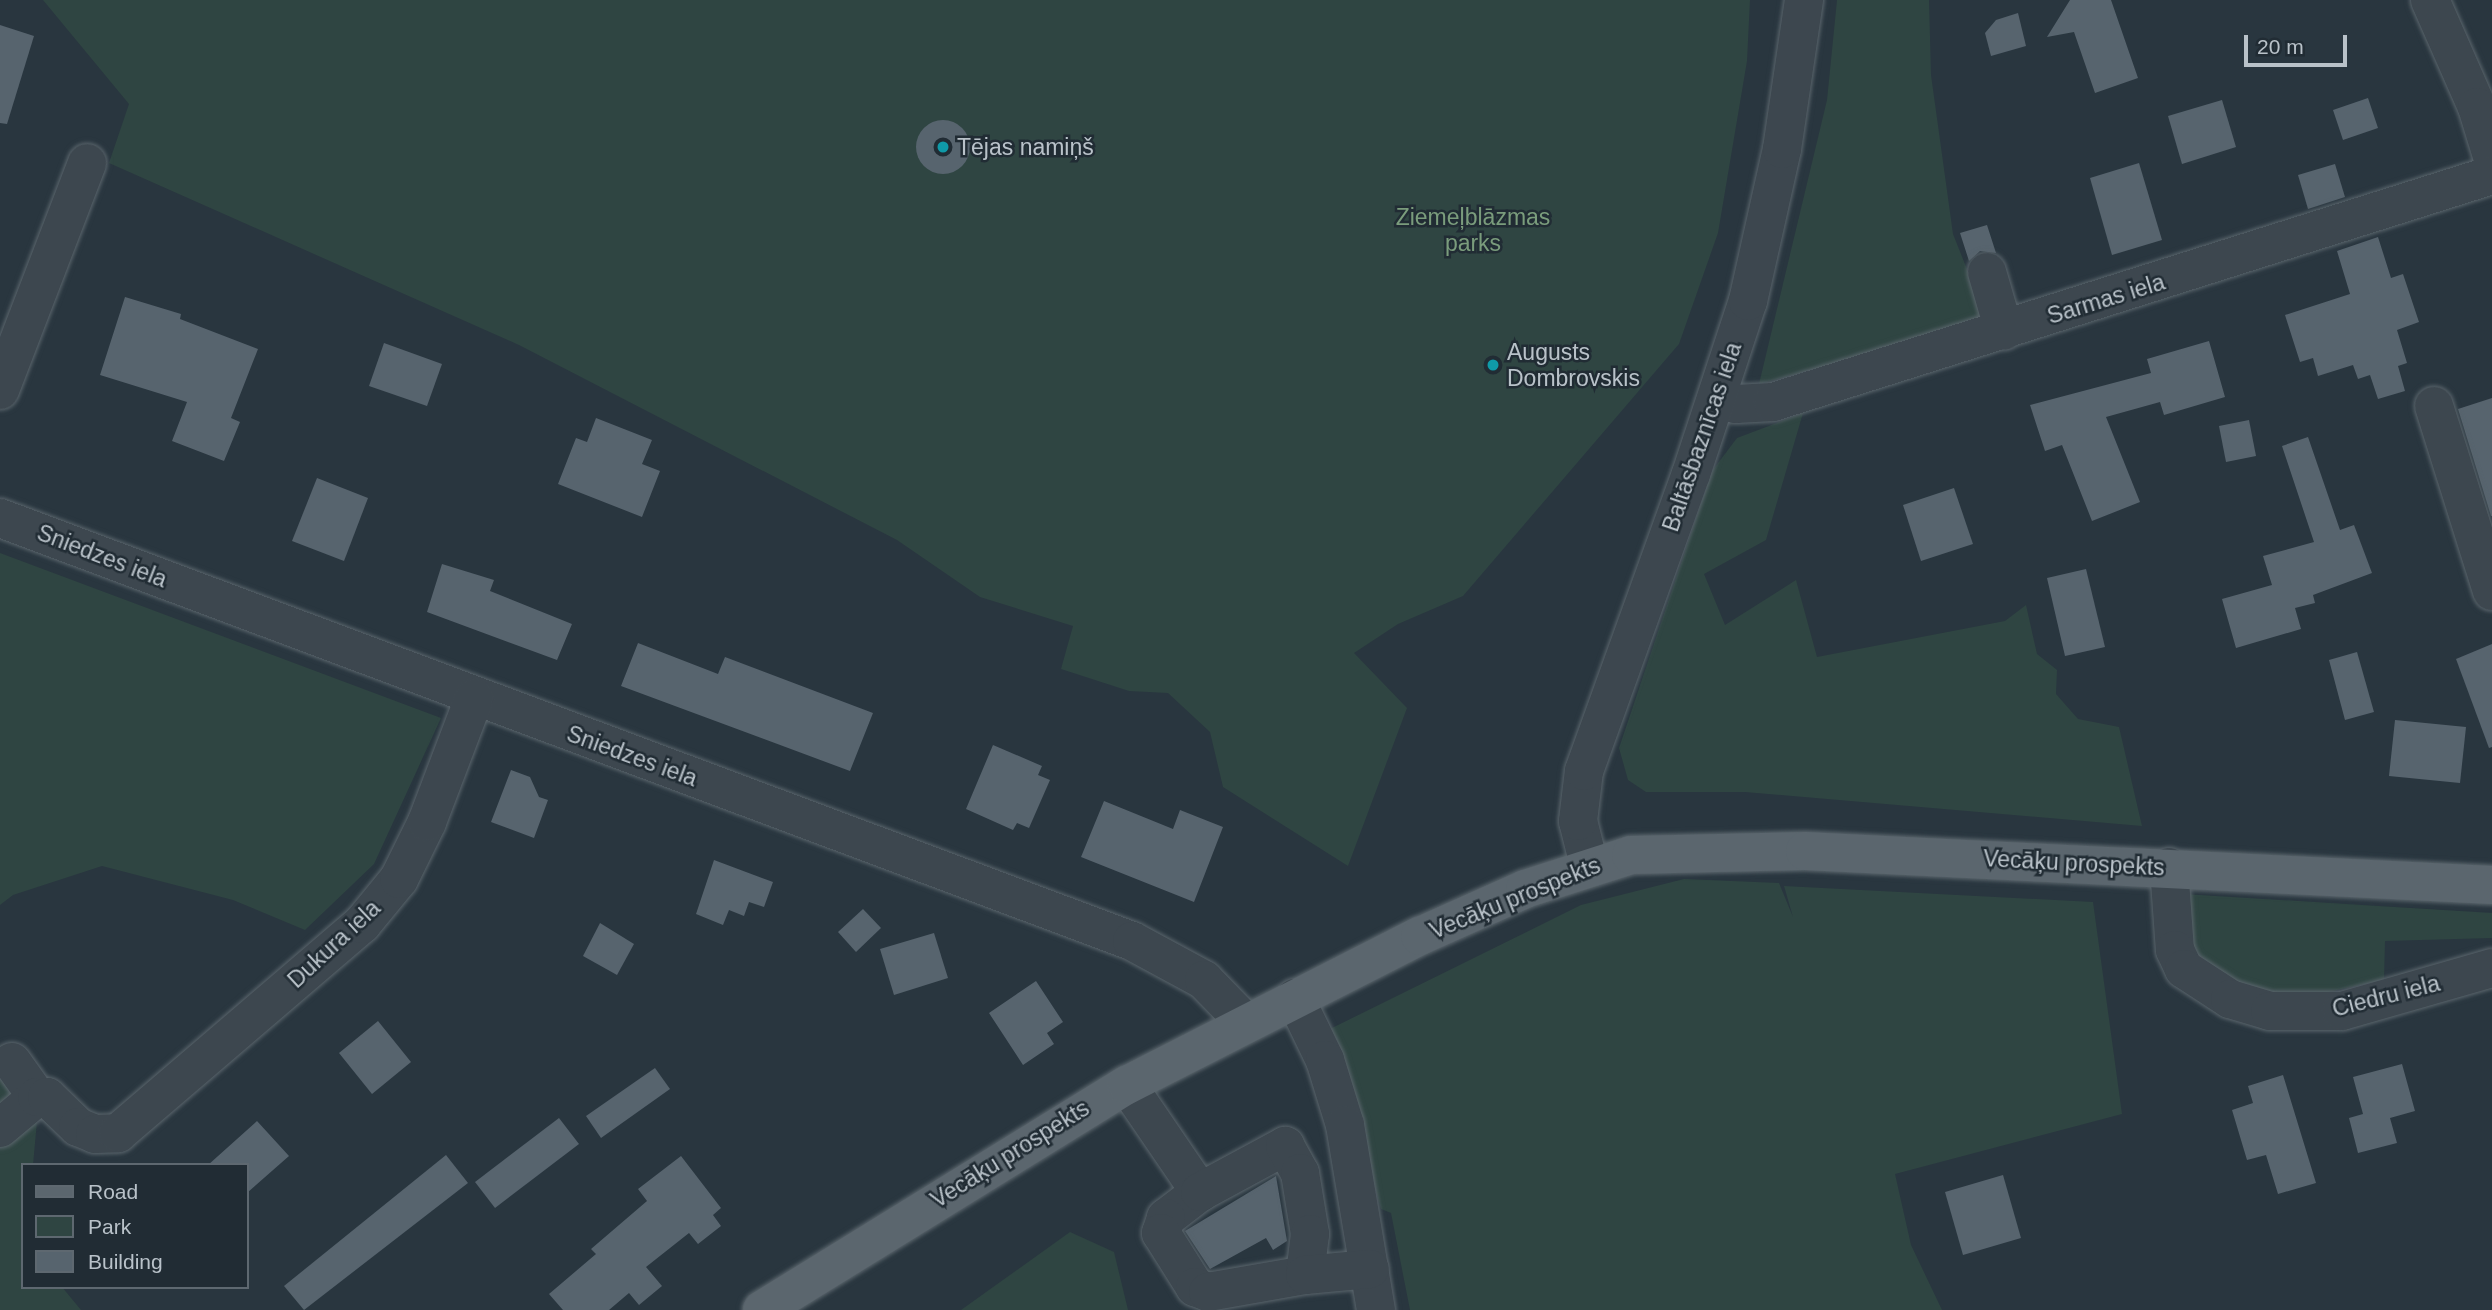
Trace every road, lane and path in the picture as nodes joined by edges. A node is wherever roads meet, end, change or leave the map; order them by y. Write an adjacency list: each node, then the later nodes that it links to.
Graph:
1 (1804, 0): 9 (street, Baltāsbaznīcas iela)
2 (2430, 0): 3 (street)
3 (2492, 156)
4 (87, 163): 8 (street)
5 (2492, 176): 7 (street, Sarmas iela)
6 (1987, 272): 7 (street)
7 (2004, 331): 9 (street, Sarmas iela)
8 (0, 390)
9 (1717, 400): 14 (street, Baltāsbaznīcas iela)
10 (2434, 406): 12 (street)
11 (0, 518): 13 (street, Sniedzes iela)
12 (2492, 591)
13 (474, 698): 19 (street, Sniedzes iela); 22 (street, Dukura iela)
14 (1589, 865): 15 (main road, Vecāķu prospekts); 18 (main road, Vecāķu prospekts)
15 (2169, 867): 16 (main road, Vecāķu prospekts); 17 (street, Ciedru iela)
16 (2492, 885)
17 (2492, 968)
18 (1295, 998): 19 (main road, Vecāķu prospekts); 25 (street)
19 (1246, 1023): 21 (main road, Vecāķu prospekts)
20 (12, 1062): 22 (street)
21 (1127, 1085): 24 (street); 27 (main road, Vecāķu prospekts)
22 (37, 1097): 23 (street)
23 (0, 1128)
24 (1200, 1192): 26 (street); 26 (street)
25 (1370, 1269): 26 (street); 28 (street)
26 (1305, 1275)
27 (762, 1310)
28 (1376, 1310)

